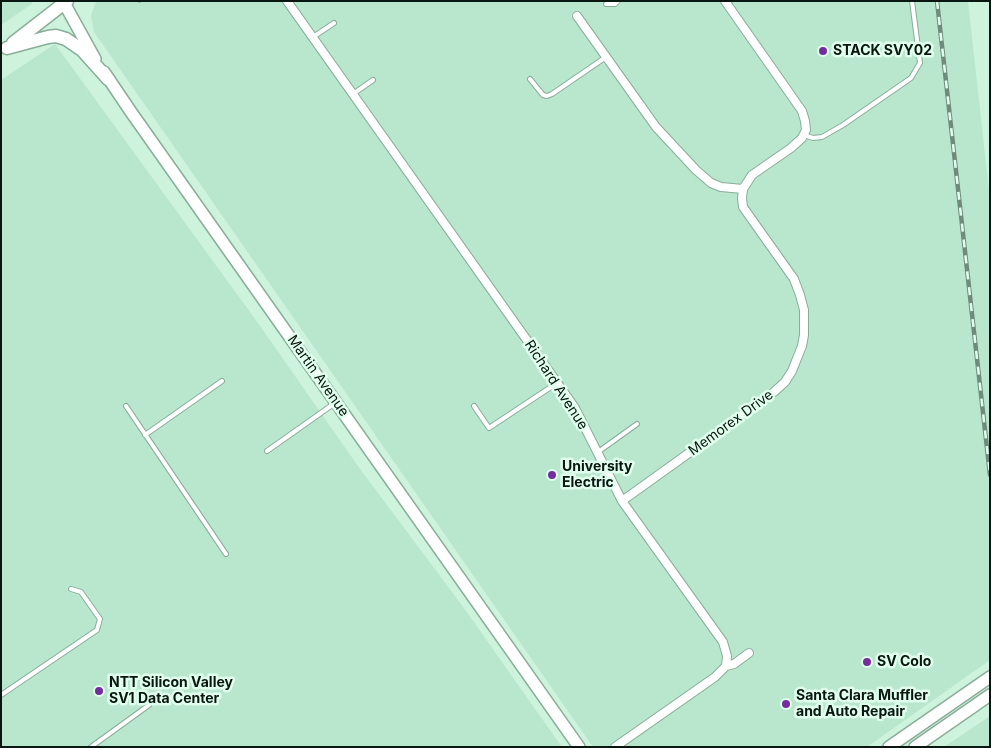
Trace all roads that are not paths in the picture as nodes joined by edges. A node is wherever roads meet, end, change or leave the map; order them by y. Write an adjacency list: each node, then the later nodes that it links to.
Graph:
1 (288, 1): 9 (street, Richard Avenue)
2 (618, 1): 6 (lane)
3 (725, 1): 16 (street)
4 (912, 1): 16 (lane)
5 (65, 2): 10 (main road); 12 (street, Martin Avenue)
6 (606, 4)
7 (577, 16): 11 (street)
8 (334, 23): 9 (lane)
9 (313, 37): 15 (street, Richard Avenue)
10 (4, 50): 12 (main road)
11 (606, 57): 13 (lane); 17 (street)
12 (108, 79): 20 (street, Martin Avenue)
13 (530, 79)
14 (373, 80): 15 (lane)
15 (353, 94): 19 (street, Richard Avenue)
16 (804, 135): 17 (street)
17 (743, 189): 27 (street, Memorex Drive)
18 (222, 381): 24 (lane)
19 (557, 382): 22 (lane); 26 (street, Richard Avenue)
20 (336, 402): 25 (lane); 37 (street, Martin Avenue)
21 (126, 406): 24 (lane)
22 (474, 406)
23 (637, 424): 26 (lane)
24 (145, 434): 28 (lane)
25 (267, 451)
26 (598, 452): 27 (street, Richard Avenue)
27 (622, 501): 31 (street, Richard Avenue)
28 (226, 554)
29 (71, 589): 33 (lane)
30 (749, 653): 31 (street)
31 (726, 666): 38 (street)
32 (990, 677): 39 (street)
33 (1, 695)
34 (990, 695): 40 (street)
35 (149, 706): 36 (lane)
36 (91, 747)
37 (579, 747)
38 (615, 747)
39 (889, 747)
40 (915, 747)

